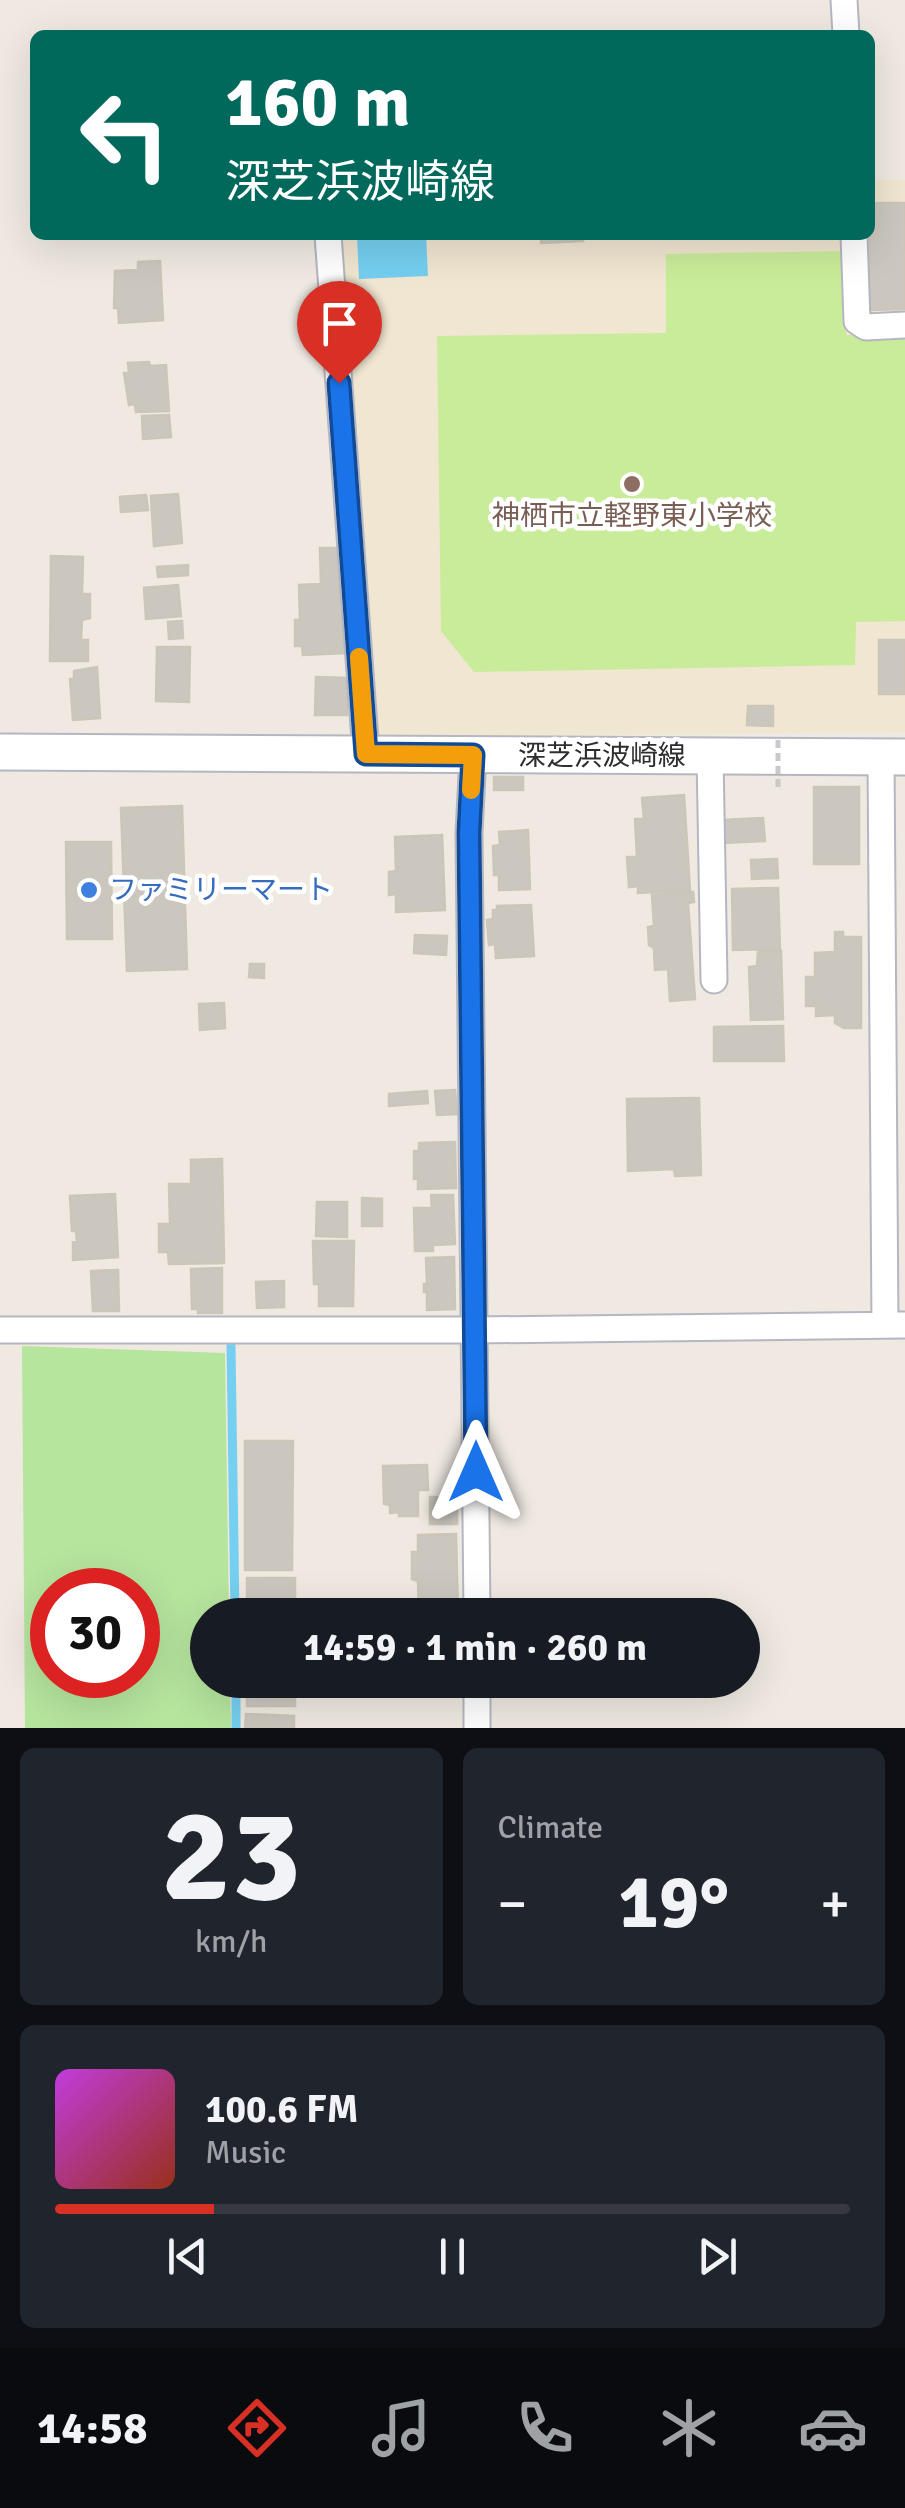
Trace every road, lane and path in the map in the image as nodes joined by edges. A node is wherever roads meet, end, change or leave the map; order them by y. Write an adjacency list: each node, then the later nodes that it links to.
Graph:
1 (844, 0): 2 (street)
2 (846, 30)
3 (328, 240): 8 (street)
4 (854, 240): 5 (street)
5 (905, 325)
6 (778, 740): 12 (path, bridge)
7 (0, 752): 8 (main road, 深芝浜波崎線)
8 (366, 754): 9 (main road, 深芝浜波崎線)
9 (473, 755): 10 (main road, 深芝浜波崎線); 16 (street)
10 (710, 756): 11 (main road, 深芝浜波崎線); 13 (street)
11 (893, 757): 14 (street)
12 (778, 787)
13 (714, 980)
14 (895, 1325): 16 (street)
15 (0, 1330): 16 (street)
16 (476, 1330): 17 (street)
17 (477, 1598)
18 (477, 1698): 19 (street)
19 (477, 1728)

